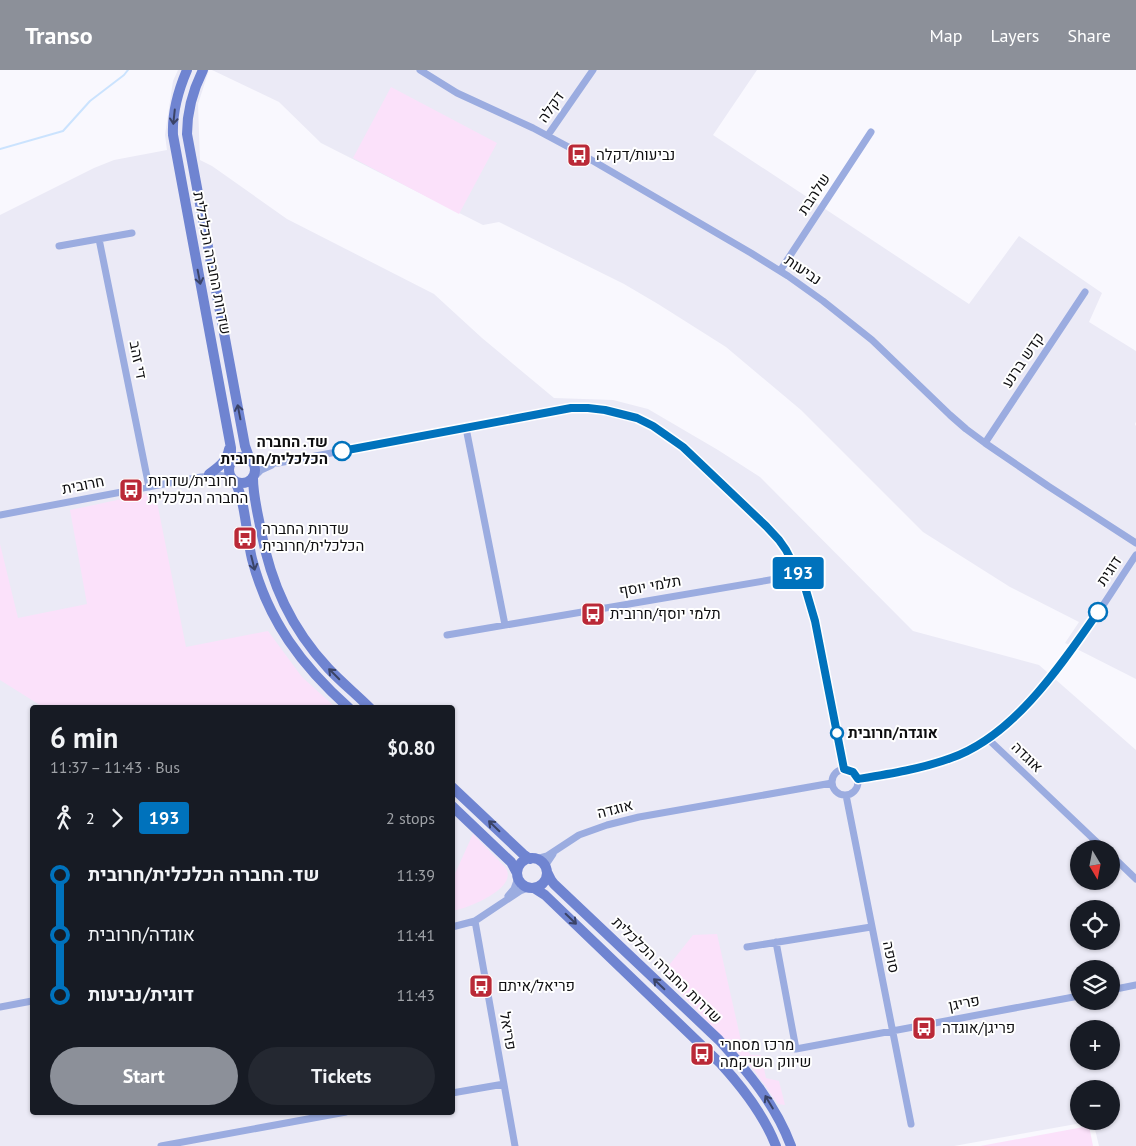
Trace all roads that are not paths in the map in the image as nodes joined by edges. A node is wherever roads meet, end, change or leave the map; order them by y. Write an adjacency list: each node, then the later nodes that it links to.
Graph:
1 (187, 70): 13 (main road, שדרות החברה הכלכלית, one-way to 13)
2 (203, 70): 15 (main road, שדרות החברה הכלכלית, one-way to 2)
3 (420, 70): 6 (street, נביעות)
4 (593, 70): 6 (street, דקלה)
5 (871, 132): 10 (street, שלהבת)
6 (548, 135): 10 (street, נביעות)
7 (132, 233): 8 (street)
8 (100, 239): 9 (street); 21 (street, די זהב)
9 (58, 246)
10 (780, 271): 14 (street, נביעות)
11 (1085, 292): 14 (street, קדש ברנע)
12 (466, 428): 16 (street); 25 (street); 26 (street)
13 (229, 438): 17 (main road, שדרות החברה הכלכלית); 18 (main road)
14 (985, 443): 23 (street, נביעות)
15 (251, 460): 16 (street); 17 (main road); 19 (main road)
16 (278, 463): 19 (street)
17 (231, 464): 18 (street, חרובית); 20 (main road)
18 (205, 476): 20 (street, חרובית); 21 (street, חרובית)
19 (254, 477): 20 (main road); 29 (main road, one-way to 19)
20 (234, 481): 28 (main road, one-way to 28)
21 (149, 487): 22 (street, חרובית)
22 (0, 514)
23 (1136, 543)
24 (1136, 555): 30 (street, דוגית)
25 (799, 575): 26 (street, תלמי יוסף); 31 (street)
26 (505, 626): 27 (street, תלמי יוסף)
27 (447, 635)
28 (346, 705)
29 (367, 705)
30 (988, 739): 32 (street); 37 (street, אוגדה)
31 (844, 769): 32 (street); 33 (street)
32 (858, 779): 35 (street)
33 (832, 783): 35 (street); 38 (street, אוגדה)
34 (455, 789): 39 (main road, one-way to 34)
35 (846, 795): 48 (street, סופה)
36 (455, 809): 42 (main road)
37 (1095, 840)
38 (557, 850): 39 (street, אוגדה); 41 (street, אוגדה)
39 (533, 859): 41 (main road); 42 (main road)
40 (1120, 863): 43 (street)
41 (546, 869): 44 (main road); 64 (main road, שדרות החברה הכלכלית, one-way to 41)
42 (517, 875): 44 (main road); 45 (street)
43 (1136, 878)
44 (531, 888): 45 (street); 63 (main road, שדרות החברה הכלכלית, one-way to 63)
45 (499, 905): 46 (street)
46 (475, 921): 47 (street); 57 (street, פריאל)
47 (455, 926)
48 (871, 927): 49 (street); 56 (street, סופה)
49 (776, 942): 50 (street); 56 (street, פריגן)
50 (747, 947)
51 (1136, 985): 52 (street)
52 (1120, 988)
53 (1070, 998): 56 (street, פריגן)
54 (30, 1001): 55 (street)
55 (0, 1007)
56 (892, 1031): 60 (street, סופה)
57 (504, 1084): 58 (street); 62 (street, פריאל)
58 (455, 1092)
59 (330, 1115): 61 (street)
60 (910, 1124)
61 (161, 1146)
62 (515, 1146)
63 (776, 1146)
64 (791, 1146)

